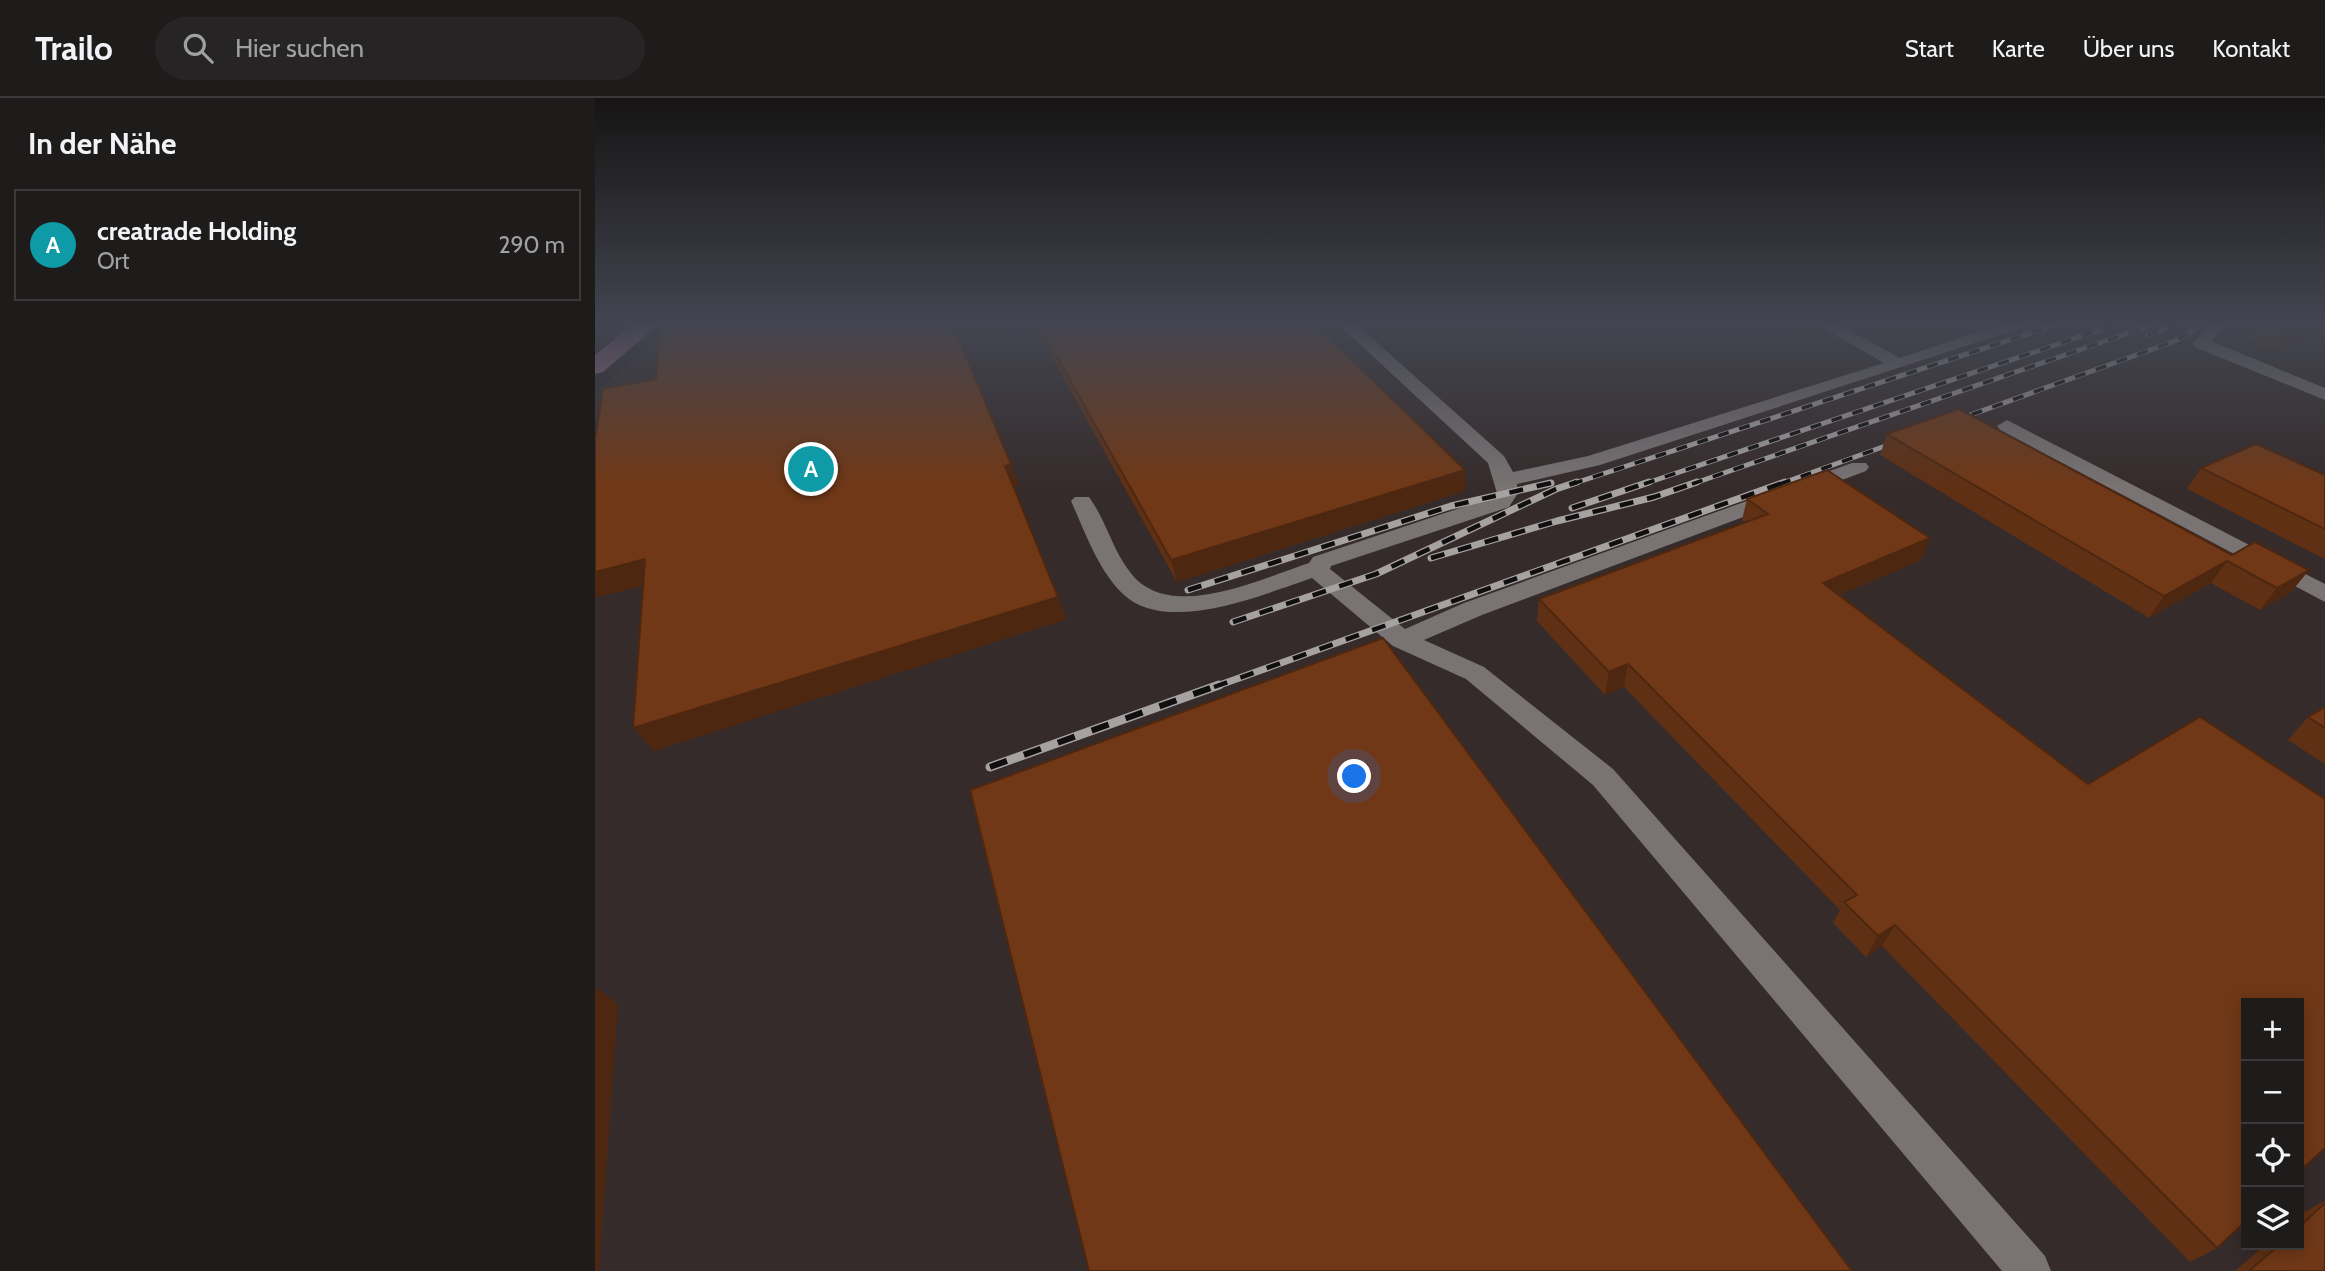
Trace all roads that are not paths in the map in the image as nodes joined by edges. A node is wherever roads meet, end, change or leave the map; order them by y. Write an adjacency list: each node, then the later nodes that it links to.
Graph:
1 (1406, 378): 7 (lane)
2 (1856, 378): 7 (lane)
3 (2284, 378): 4 (lane)
4 (2325, 395)
5 (2007, 426): 10 (lane)
6 (1859, 467): 11 (lane)
7 (1506, 480): 9 (lane)
8 (1082, 501): 9 (lane)
9 (1319, 567): 11 (lane)
10 (2325, 594)
11 (1402, 640): 12 (lane)
12 (2030, 1271)

